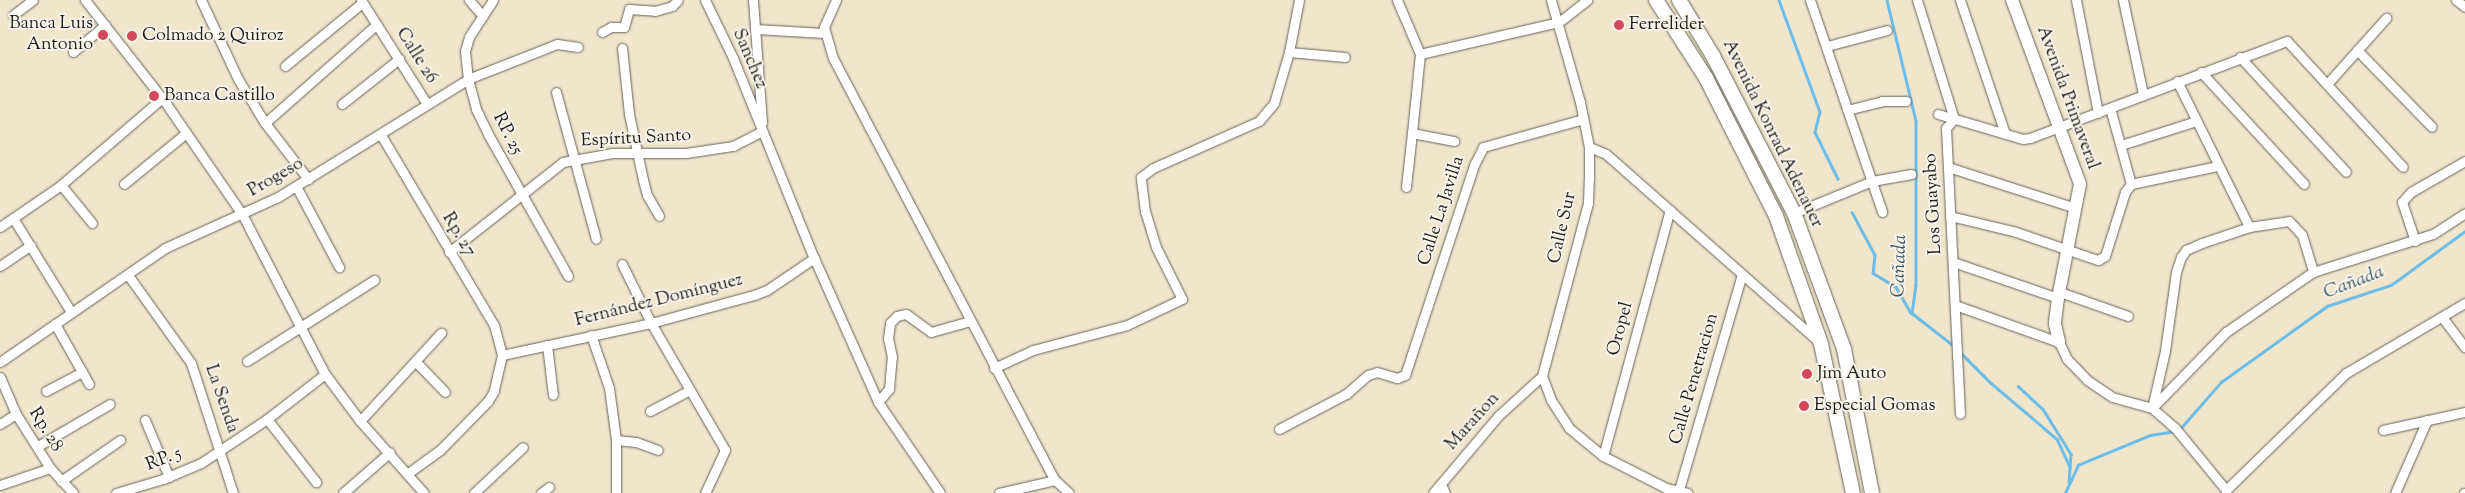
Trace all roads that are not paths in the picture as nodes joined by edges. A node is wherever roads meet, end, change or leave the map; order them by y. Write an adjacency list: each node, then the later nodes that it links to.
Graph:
1 (33, 0): 25 (street)
2 (85, 0): 30 (street)
3 (201, 0): 63 (street)
4 (469, 0): 26 (street)
5 (493, 0): 26 (street, RP. 25)
6 (678, 0): 33 (street)
7 (705, 0): 66 (street, Sanchez)
8 (754, 0): 31 (street)
9 (836, 0): 34 (street)
10 (1299, 0): 40 (street)
11 (1397, 0): 41 (street)
12 (1551, 0): 28 (street, Calle Sur)
13 (1587, 0): 28 (street)
14 (1656, 0): 131 (main road, Avenida Konrad Adenauer)
15 (1679, 0): 96 (main road, Avenida Konrad Adenauer)
16 (1810, 0): 35 (street)
17 (1917, 0): 61 (street)
18 (1960, 0): 70 (street)
19 (2012, 0): 65 (street, Avenida Primaveral)
20 (2076, 0): 58 (street)
21 (2123, 0): 51 (street)
22 (2456, 0): 24 (street)
23 (362, 1): 29 (street, Calle 26); 45 (street)
24 (2465, 7)
25 (13, 15)
26 (483, 16): 47 (street, RP. 25)
27 (2386, 18): 38 (street)
28 (1559, 22): 41 (street); 60 (street, Calle Sur)
29 (377, 24): 44 (street, Calle 26); 63 (street)
30 (105, 25): 39 (street); 52 (street)
31 (756, 29): 34 (street); 66 (street)
32 (1887, 30): 35 (street)
33 (602, 32)
34 (824, 33): 124 (street)
35 (1827, 46): 57 (street)
36 (578, 47): 47 (street, Progeso)
37 (622, 48): 74 (street)
38 (2357, 50): 49 (street); 64 (street)
39 (73, 52)
40 (1289, 52): 42 (street); 138 (street)
41 (1420, 54): 68 (street)
42 (1345, 57)
43 (2240, 57): 46 (street); 49 (street); 80 (street)
44 (399, 59): 54 (street); 55 (street, Calle 26)
45 (286, 66)
46 (2201, 72): 48 (street); 86 (street)
47 (468, 79): 55 (street, Progeso); 90 (street, RP. 25)
48 (2177, 81): 51 (street); 62 (street)
49 (2327, 84): 79 (street)
50 (556, 92): 75 (street)
51 (2144, 94): 56 (street)
52 (162, 98): 67 (street); 87 (street)
53 (1906, 101): 57 (street)
54 (342, 104)
55 (427, 104): 69 (street, Progeso)
56 (2110, 108): 58 (street); 72 (street)
57 (1847, 110): 83 (street)
58 (2098, 113): 65 (street)
59 (1938, 114): 61 (street)
60 (1583, 119): 73 (street, Calle Sur); 160 (street, Calle La Javilla)
61 (1954, 119): 70 (street); 78 (street, Los Guayabo)
62 (2196, 121): 72 (street); 77 (street)
63 (265, 123): 82 (street)
64 (2432, 128)
65 (2060, 129): 70 (street); 91 (street, Avenida Primaveral)
66 (762, 131): 74 (street, Espíritu Santo); 108 (street, Sanchez)
67 (186, 132): 84 (street); 95 (street)
68 (1412, 133): 71 (street); 89 (street)
69 (381, 134): 82 (street, Progeso); 107 (street, Rp. 27)
70 (2005, 134)
71 (1454, 142)
72 (2121, 145): 85 (street)
73 (1589, 147): 92 (street); 141 (street, Calle Sur)
74 (638, 154): 75 (street, Espíritu Santo); 97 (street)
75 (573, 158): 90 (street, Espíritu Santo); 103 (street)
76 (2465, 161): 104 (street)
77 (2218, 166): 85 (street); 102 (street)
78 (1948, 167): 91 (street); 98 (street, Los Guayabo)
79 (2403, 167)
80 (2346, 172)
81 (1911, 174): 83 (street)
82 (308, 179): 88 (street, Progeso)
83 (1872, 182): 93 (street); 96 (street)
84 (124, 184)
85 (2131, 184): 106 (street)
86 (2304, 184)
87 (61, 185): 99 (street); 100 (street)
88 (296, 186): 95 (street, Progeso); 112 (street)
89 (1406, 187)
90 (521, 195): 107 (street, Espíritu Santo); 116 (street, RP. 25)
91 (2076, 208): 106 (street, Avenida Primaveral)
92 (1670, 210): 114 (street); 169 (street, Oropel)
93 (1882, 212)
94 (2465, 213): 104 (street)
95 (242, 214): 115 (street, Progeso); 127 (street)
96 (1794, 214): 196 (main road, Avenida Konrad Adenauer)
97 (659, 216)
98 (1950, 216): 106 (street); 109 (street, Los Guayabo)
99 (13, 218): 101 (street); 105 (street)
100 (92, 223)
101 (0, 227)
102 (2249, 227): 113 (street); 150 (street)
103 (596, 239)
104 (2415, 241): 113 (street)
105 (31, 245): 111 (street); 121 (street)
106 (2068, 249): 118 (street, Avenida Primaveral)
107 (448, 252): 134 (street, Rp. 27)
108 (814, 258): 125 (street, Fernández Domínguez); 148 (street, Sanchez)
109 (1953, 262): 118 (street); 120 (street, Los Guayabo)
110 (622, 264): 125 (street)
111 (0, 266)
112 (339, 267)
113 (2312, 272): 150 (street)
114 (1742, 274): 131 (street); 181 (street, Calle Penetracion)
115 (128, 275): 121 (street, Progeso); 167 (street, La Senda)
116 (568, 276)
117 (374, 280): 127 (street)
118 (2059, 295): 122 (street); 130 (street, Avenida Primaveral)
119 (2465, 303): 123 (street)
120 (1955, 305): 130 (street); 154 (street, Los Guayabo)
121 (71, 312): 126 (street, Progeso)
122 (2128, 316)
123 (2442, 317): 133 (street); 180 (street)
124 (970, 321): 138 (street); 148 (street)
125 (651, 323): 129 (street, Fernández Domínguez); 144 (street)
126 (55, 324): 137 (street, Progeso); 139 (street)
127 (299, 325): 135 (street); 140 (street)
128 (441, 333): 136 (street)
129 (591, 335): 132 (street, Fernández Domínguez); 163 (street)
130 (2059, 342): 150 (street, Avenida Primaveral)
131 (1821, 344): 195 (main road, Avenida Konrad Adenauer)
132 (547, 345): 134 (street, Fernández Domínguez); 147 (street)
133 (2465, 347)
134 (502, 355): 171 (street)
135 (247, 360)
136 (415, 361): 146 (street); 158 (street)
137 (0, 362)
138 (994, 368): 173 (street)
139 (82, 372): 143 (street); 145 (street)
140 (325, 374): 156 (street, RP. 5); 158 (street)
141 (1542, 376): 169 (street); 177 (street, Marañon)
142 (0, 377): 153 (street, Rp. 28)
143 (89, 384)
144 (690, 390): 151 (street); 189 (street)
145 (46, 391)
146 (445, 392)
147 (553, 395)
148 (878, 402): 190 (street, Sanchez)
149 (110, 404): 164 (street)
150 (2152, 408): 180 (street)
151 (650, 411)
152 (2465, 412): 157 (street)
153 (16, 414): 159 (street); 164 (street, Rp. 28)
154 (1960, 414)
155 (145, 420): 172 (street)
156 (267, 420): 167 (street, RP. 5); 175 (street)
157 (2428, 420): 161 (street); 197 (street)
158 (360, 421): 168 (street)
159 (0, 424)
160 (1279, 429)
161 (2383, 430)
162 (120, 440): 174 (street)
163 (616, 440): 166 (street); 188 (street)
164 (38, 446): 170 (street, Rp. 28)
165 (523, 447): 186 (street)
166 (658, 450)
167 (221, 451): 172 (street, RP. 5); 184 (street, La Senda)
168 (390, 452): 171 (street); 185 (street)
169 (1603, 456): 181 (street)
170 (50, 468): 174 (street, Rp. 28); 176 (street)
171 (408, 473): 179 (street)
172 (168, 477): 183 (street, RP. 5)
173 (1055, 480): 191 (street); 192 (street)
174 (61, 481): 182 (street, Rp. 28)
175 (316, 482)
176 (0, 484)
177 (1440, 484): 193 (street, Marañon); 194 (street)
178 (549, 487): 187 (street)
179 (420, 491)
180 (2226, 491)
181 (1681, 492)
182 (73, 493)
183 (116, 493)
184 (234, 493)
185 (343, 493)
186 (474, 493)
187 (540, 493)
188 (616, 493)
189 (705, 493)
190 (940, 493)
191 (999, 493)
192 (1069, 493)
193 (1432, 493)
194 (1445, 493)
195 (1853, 493)
196 (1872, 493)
197 (2395, 493)

